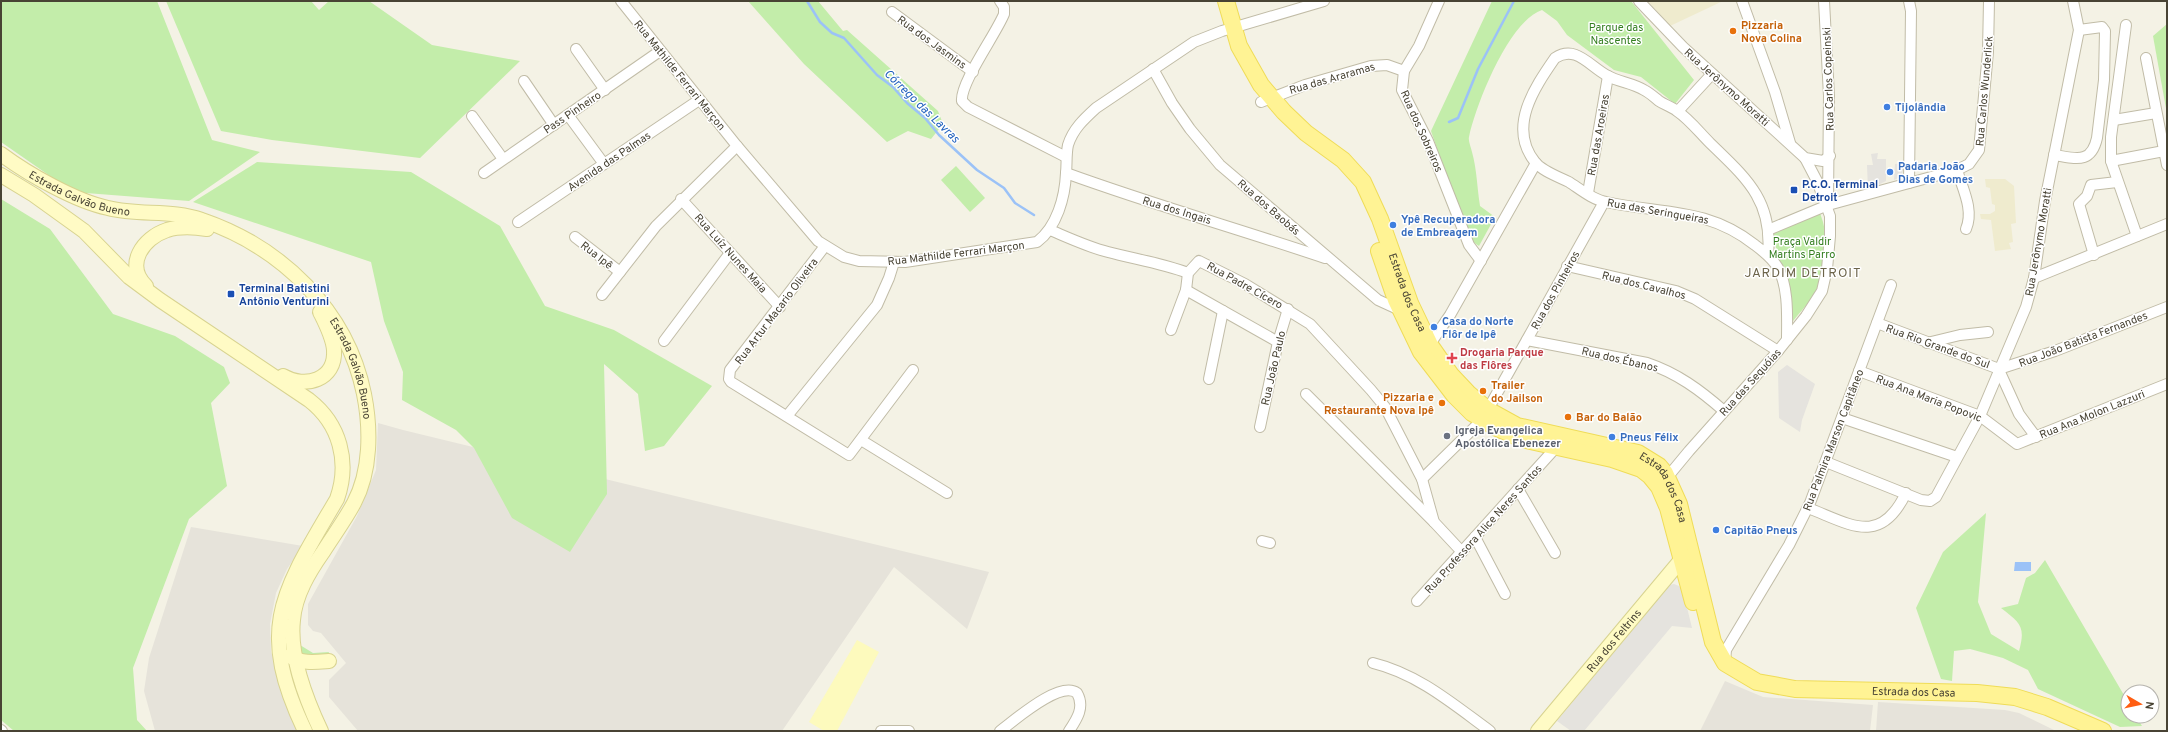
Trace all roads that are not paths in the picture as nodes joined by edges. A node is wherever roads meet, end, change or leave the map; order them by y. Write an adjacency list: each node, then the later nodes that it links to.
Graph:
1 (621, 1): 18 (street, Rua Mathilde Ferrari Marçon)
2 (1215, 1): 15 (main road, Estrada dos Casa)
3 (1226, 1): 15 (main road, Estrada dos Casa)
4 (1324, 1): 15 (street, Rua Mathilde Ferrari Marçon)
5 (1439, 1): 21 (street, Rua dos Sobreiros)
6 (1639, 1): 23 (street, Rua Jerônymo Moratti)
7 (1742, 1): 35 (street)
8 (1824, 1): 42 (street, Rua Carlos Copeinski)
9 (1909, 1): 52 (street)
10 (1989, 1): 48 (street, Rua Carlos Wunderlick)
11 (2073, 1): 16 (street, Rua Jerônymo Moratti)
12 (1002, 4): 22 (street)
13 (892, 12): 22 (street, Rua dos Jasmins)
14 (2126, 24): 33 (street)
15 (1227, 29): 20 (street, Rua Mathilde Ferrari Marçon); 28 (main road, Estrada dos Casa)
16 (2079, 30): 39 (street, Rua Jerônymo Moratti); 39 (street)
17 (576, 49): 26 (street)
18 (660, 51): 26 (street, Pass Pinheiro); 27 (street, Rua Mathilde Ferrari Marçon)
19 (2146, 58): 30 (street)
20 (1153, 69): 40 (street, Rua Mathilde Ferrari Marçon); 64 (street, Rua dos Baobás)
21 (1404, 71): 28 (street, Rua das Araramas); 73 (street, Rua dos Sobreiros)
22 (973, 72): 40 (street)
23 (1712, 74): 29 (street); 35 (street, Rua Jerônymo Moratti)
24 (1608, 76): 29 (street); 45 (street); 54 (street, Rua das Aroeiras)
25 (524, 81): 34 (street)
26 (605, 90): 31 (street, Pass Pinheiro)
27 (700, 100): 36 (street, Rua Mathilde Ferrari Marçon); 46 (street, Avenida das Palmas)
28 (1266, 100): 87 (main road, Estrada dos Casa)
29 (1678, 111): 61 (street)
30 (2156, 113): 33 (street); 37 (street)
31 (568, 115): 34 (street, Pass Pinheiro); 46 (street)
32 (472, 116): 43 (street)
33 (2114, 120): 44 (street)
34 (554, 125): 43 (street, Pass Pinheiro)
35 (1790, 144): 41 (street, Rua Jerônymo Moratti)
36 (737, 146): 55 (street); 67 (street, Rua Mathilde Ferrari Marçon)
37 (2164, 151): 44 (street); 47 (street)
38 (1, 154): 63 (main road, Estrada Galvão Bueno)
39 (2054, 155): 78 (street, Rua Jerônymo Moratti)
40 (1066, 157): 50 (street, Rua Mathilde Ferrari Marçon)
41 (1805, 158): 42 (street); 57 (street, Rua Jerônymo Moratti)
42 (1826, 158): 57 (street, Rua Carlos Copeinski)
43 (503, 159): 49 (street, Pass Pinheiro)
44 (2111, 160): 53 (street)
45 (1536, 163): 54 (street, Rua das Seringueiras); 73 (street)
46 (604, 164): 58 (street, Avenida das Palmas)
47 (2167, 165)
48 (1957, 170): 52 (street, Rua Carlos Wunderlick); 62 (street)
49 (484, 173)
50 (1066, 173): 60 (street, Rua Mathilde Ferrari Marçon); 68 (street, Rua dos Ingais)
51 (1, 175): 83 (main road, Estrada Galvão Bueno)
52 (1908, 182): 57 (street, Rua Carlos Wunderlick)
53 (2117, 182): 65 (street); 71 (street)
54 (1588, 193): 56 (street, Rua das Seringueiras)
55 (681, 199): 69 (street, Rua Luíz Nunes Maia); 76 (street)
56 (1604, 202): 70 (street, Rua das Seringueiras); 75 (street, Rua dos Pinheiros)
57 (1828, 205): 61 (street, Rua Carlos Wunderlick); 93 (street)
58 (518, 222)
59 (2167, 224): 65 (street)
60 (1050, 230): 74 (street, Rua Mathilde Ferrari Marçon); 77 (street)
61 (1768, 230): 70 (street)
62 (1966, 230)
63 (228, 231): 80 (main road, Estrada Galvão Bueno); 83 (main road)
64 (1297, 231): 68 (street); 72 (street, Rua dos Baobás)
65 (2137, 236): 71 (street)
66 (575, 238): 76 (street, Rua Ipê)
67 (825, 246): 74 (street, Rua Mathilde Ferrari Marçon); 84 (street, Rua Artur Macario Oliveira)
68 (1288, 246): 72 (street, Rua dos Ingais)
69 (730, 252): 84 (street, Rua Luíz Nunes Maia); 94 (street)
70 (1768, 255): 93 (street, Rua das Sequóias)
71 (2094, 255): 78 (street)
72 (1328, 259): 87 (street, Rua dos Baobás)
73 (1481, 261): 98 (street)
74 (894, 262): 108 (street)
75 (1567, 266): 92 (street, Rua dos Pinheiros); 99 (street, Rua dos Cavalhos)
76 (620, 272): 82 (street)
77 (1188, 273): 81 (street); 86 (street, Rua Padre Cícero)
78 (2034, 278): 100 (street, Rua Jerônymo Moratti)
79 (1891, 286): 89 (street, Rua Palmira Marson Capitâneo)
80 (309, 289): 95 (main road); 133 (main road, Estrada Galvão Bueno)
81 (1186, 290): 88 (street); 90 (street)
82 (602, 295)
83 (160, 300): 95 (main road, Estrada Galvão Bueno)
84 (780, 307): 108 (street, Rua Artur Macario Oliveira)
85 (2167, 307): 100 (street, Rua João Batista Fernandes)
86 (1288, 309): 96 (street, Rua João Paulo); 118 (street, Rua Padre Cícero)
87 (1406, 310): 98 (main road, Estrada dos Casa)
88 (1223, 311): 96 (street); 103 (street)
89 (1876, 323): 97 (street, Rua Rio Grande do Sul); 102 (street, Rua Palmira Marson Capitâneo)
90 (1171, 330)
91 (1988, 332): 97 (street)
92 (1527, 340): 106 (street, Rua dos Ébanos); 107 (street, Rua dos Pinheiros)
93 (1787, 340): 99 (street, Rua das Sequóias)
94 (664, 341)
95 (226, 342): 128 (main road, Estrada Galvão Bueno)
96 (1278, 342): 111 (street, Rua João Paulo)
97 (1927, 343): 100 (street, Rua Rio Grande do Sul)
98 (1425, 349): 107 (main road, Estrada dos Casa)
99 (1778, 351): 106 (street, Rua das Sequóias)
100 (1999, 369): 109 (street, Rua Jerônymo Moratti); 112 (street)
101 (913, 370): 113 (street)
102 (1859, 371): 109 (street, Rua Ana Maria Popovic); 110 (street, Rua Palmira Marson Capitâneo)
103 (1209, 380)
104 (2167, 384): 112 (street, Rua Ana Molon Lazzuri)
105 (1306, 394): 124 (street)
106 (1724, 411): 119 (street, Rua das Sequóias)
107 (1485, 415): 114 (main road, Estrada dos Casa); 118 (street, Rua dos Pinheiros)
108 (787, 416): 113 (street)
109 (1980, 416): 115 (street, Rua Ana Maria Popovic); 116 (street, Rua Jerônymo Moratti)
110 (1842, 418): 116 (street); 117 (street, Rua Palmira Marson Capitâneo)
111 (1260, 427)
112 (2036, 437): 115 (street, Rua Ana Molon Lazzuri)
113 (862, 440): 121 (street)
114 (1560, 443): 119 (main road, Estrada dos Casa); 120 (street, Rua Professora Alice Neres Santos)
115 (2017, 444)
116 (1957, 457): 122 (street, Rua Jerônymo Moratti)
117 (1826, 462): 122 (street); 123 (street, Rua Palmira Marson Capitâneo)
118 (1422, 479): 124 (street, Rua Padre Cícero)
119 (1663, 482): 129 (main road, Estrada dos Casa)
120 (1518, 489): 125 (street, Rua Professora Alice Neres Santos); 127 (street)
121 (947, 493)
122 (1906, 493): 123 (street)
123 (1808, 508): 132 (street, Rua Palmira Marson Capitâneo)
124 (1434, 522): 126 (street)
125 (1475, 537): 126 (street, Rua Professora Alice Neres Santos); 130 (street)
126 (1462, 552): 131 (street, Rua Professora Alice Neres Santos)
127 (1555, 553)
128 (305, 555): 133 (main road); 136 (main road, Estrada Galvão Bueno)
129 (1687, 556): 132 (main road, Estrada dos Casa); 143 (main road, Rua dos Feltrins); 144 (main road, Estrada dos Casa)
130 (1505, 594)
131 (1417, 601)
132 (1723, 655): 145 (main road, Estrada dos Casa)
133 (297, 660): 134 (main road); 137 (main road, Estrada Galvão Bueno)
134 (329, 661)
135 (1374, 663): 142 (street)
136 (305, 731)
137 (321, 731)
138 (881, 731): 139 (street)
139 (909, 731)
140 (1000, 731): 141 (street)
141 (1070, 731)
142 (1490, 731)
143 (1538, 731)
144 (2081, 731)
145 (2103, 731)

